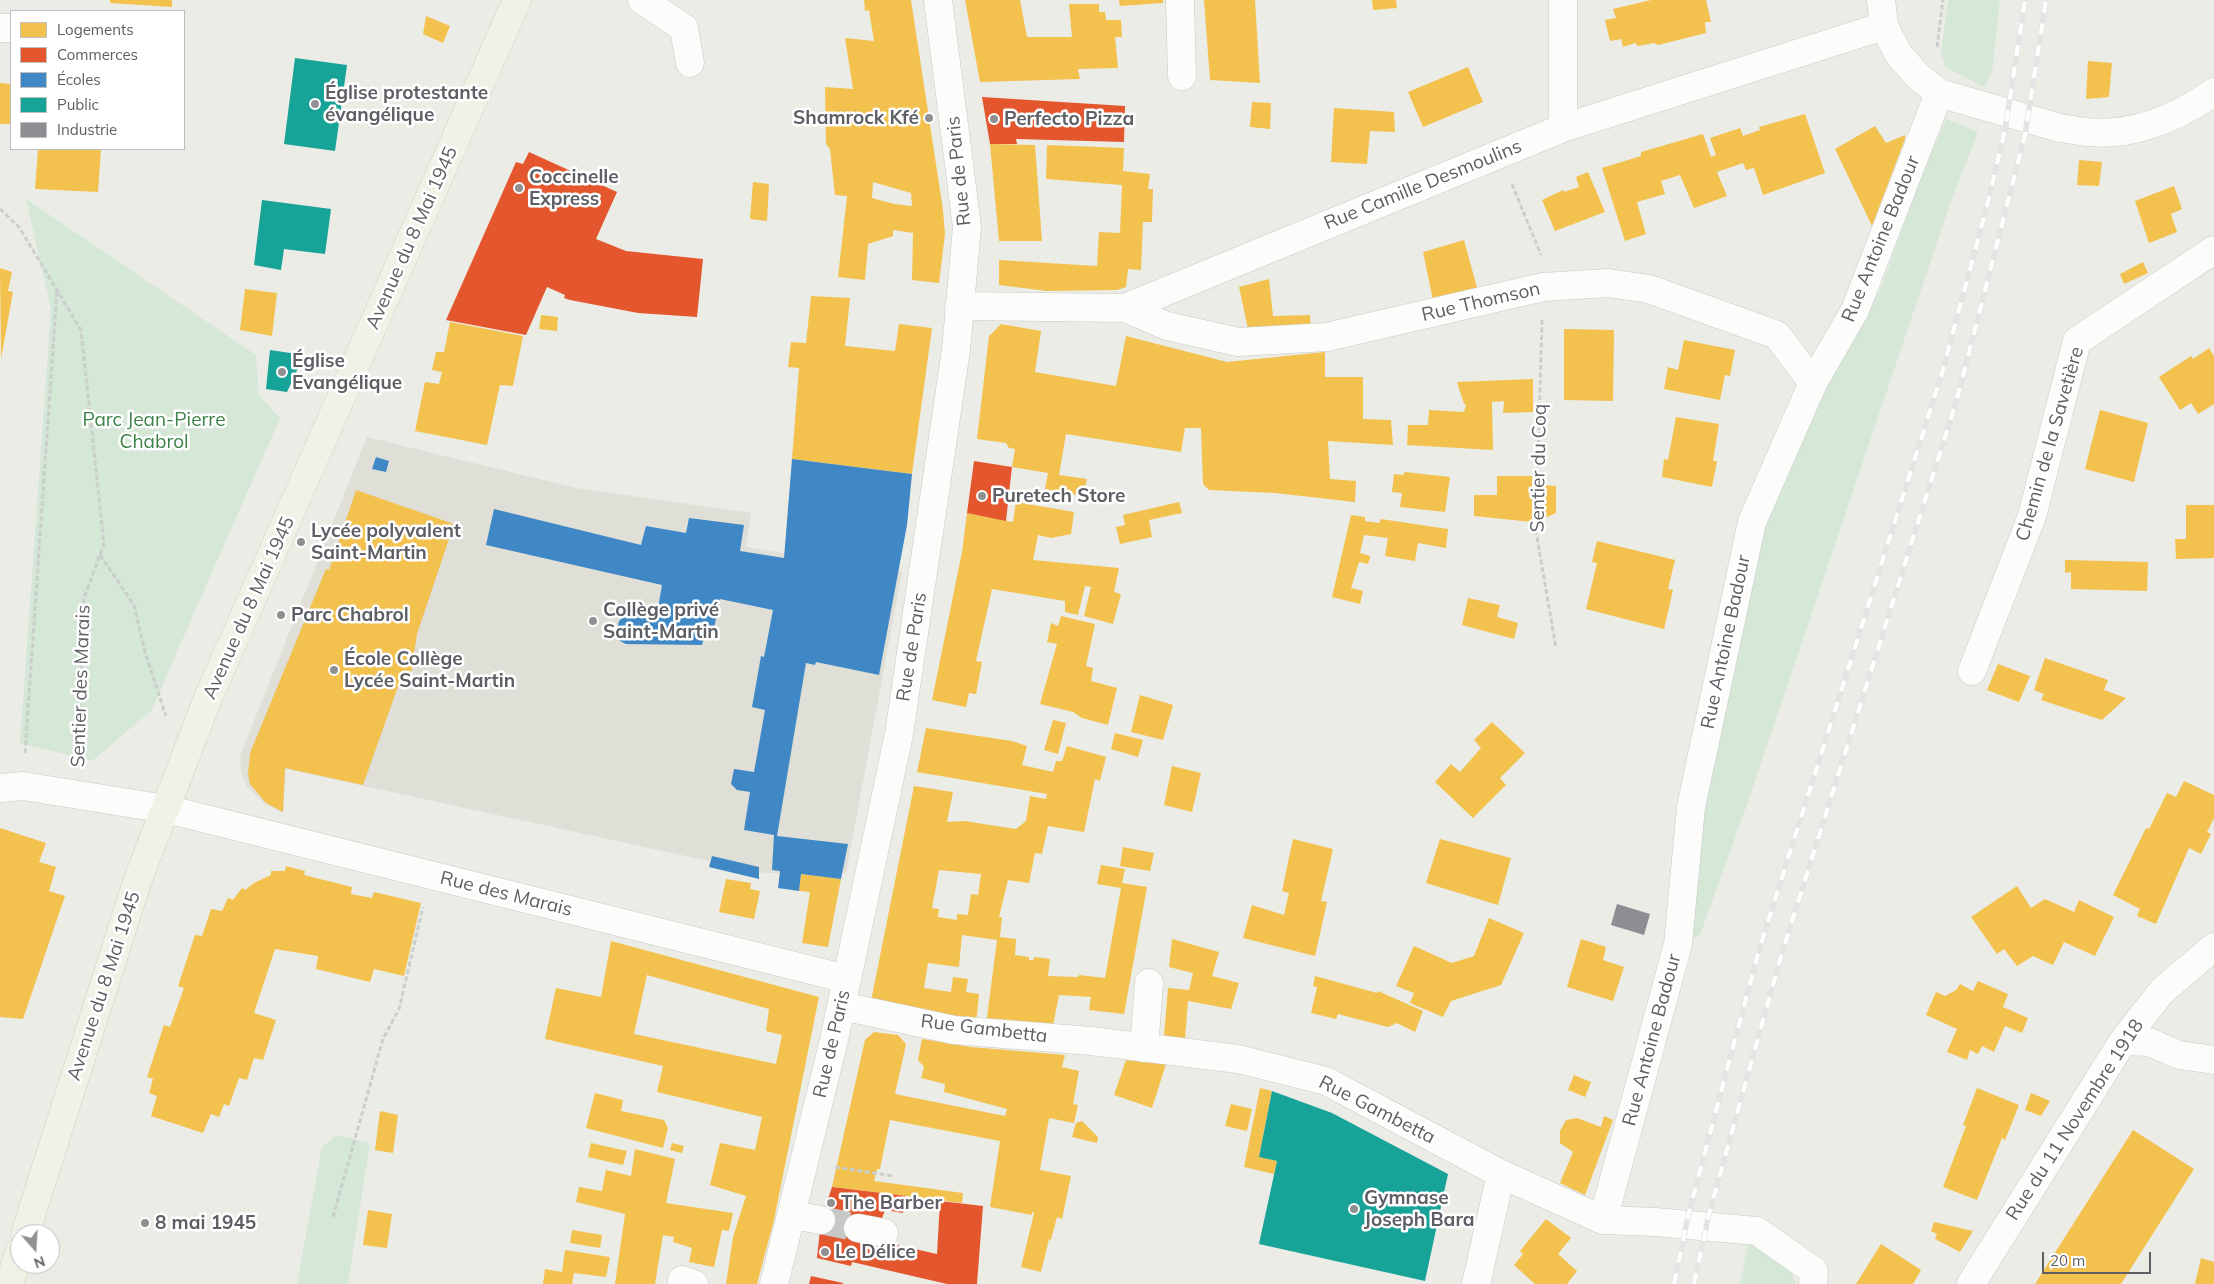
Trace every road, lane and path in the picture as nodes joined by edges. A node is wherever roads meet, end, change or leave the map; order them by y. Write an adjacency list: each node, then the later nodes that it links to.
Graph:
1 (518, 0): 24 (main road, Avenue du 8 Mai 1945)
2 (642, 0): 8 (street)
3 (938, 0): 18 (street, Rue de Paris)
4 (1180, 0): 9 (street)
5 (1563, 0): 12 (street)
6 (1943, 0): 10 (path)
7 (1883, 13): 10 (street); 12 (street, Rue Camille Desmoulins)
8 (690, 63)
9 (1182, 76)
10 (1929, 85): 11 (street); 20 (street, Rue Antoine Badour)
11 (2214, 92)
12 (1563, 128): 19 (street, Rue Camille Desmoulins)
13 (1510, 178): 16 (path)
14 (0, 209): 17 (path, Sentier des Marais)
15 (2214, 250): 23 (street, Chemin de la Savetière)
16 (1548, 286): 19 (street, Rue Thomson); 20 (street, Rue Thomson); 22 (path, Sentier du Coq)
17 (56, 289): 21 (path, Sentier des Marais); 25 (path)
18 (959, 306): 19 (street, Rue Camille Desmoulins); 30 (street, Rue de Paris)
19 (1125, 308)
20 (1813, 383): 42 (street, Rue Antoine Badour)
21 (100, 555): 24 (path); 26 (path, Sentier des Marais)
22 (1556, 648)
23 (1972, 671)
24 (190, 742): 27 (main road, Avenue du 8 Mai 1945)
25 (12, 787): 26 (street, Rue des Marais)
26 (77, 794): 27 (street, Rue des Marais)
27 (166, 809): 28 (street, Rue des Marais); 43 (main road, Avenue du 8 Mai 1945)
28 (430, 875): 30 (street, Rue des Marais); 40 (path)
29 (2214, 947): 33 (street, Rue du 11 Novembre 1918)
30 (847, 979): 32 (street, Rue de Paris)
31 (1149, 983): 34 (street)
32 (842, 1006): 34 (street, Rue Gambetta); 39 (street, Rue de Paris)
33 (2123, 1041): 35 (street); 47 (street, Rue du 11 Novembre 1918)
34 (1144, 1048): 37 (street, Rue Gambetta)
35 (2214, 1060)
36 (833, 1166): 38 (path)
37 (1501, 1174): 42 (street, Rue Gambetta); 45 (street)
38 (894, 1176)
39 (791, 1215): 41 (street); 44 (street, Rue de Paris)
40 (333, 1217)
41 (822, 1220)
42 (1603, 1220): 46 (street, Rue Gambetta)
43 (28, 1224)
44 (774, 1284)
45 (1476, 1284)
46 (1814, 1284)
47 (1971, 1284)

